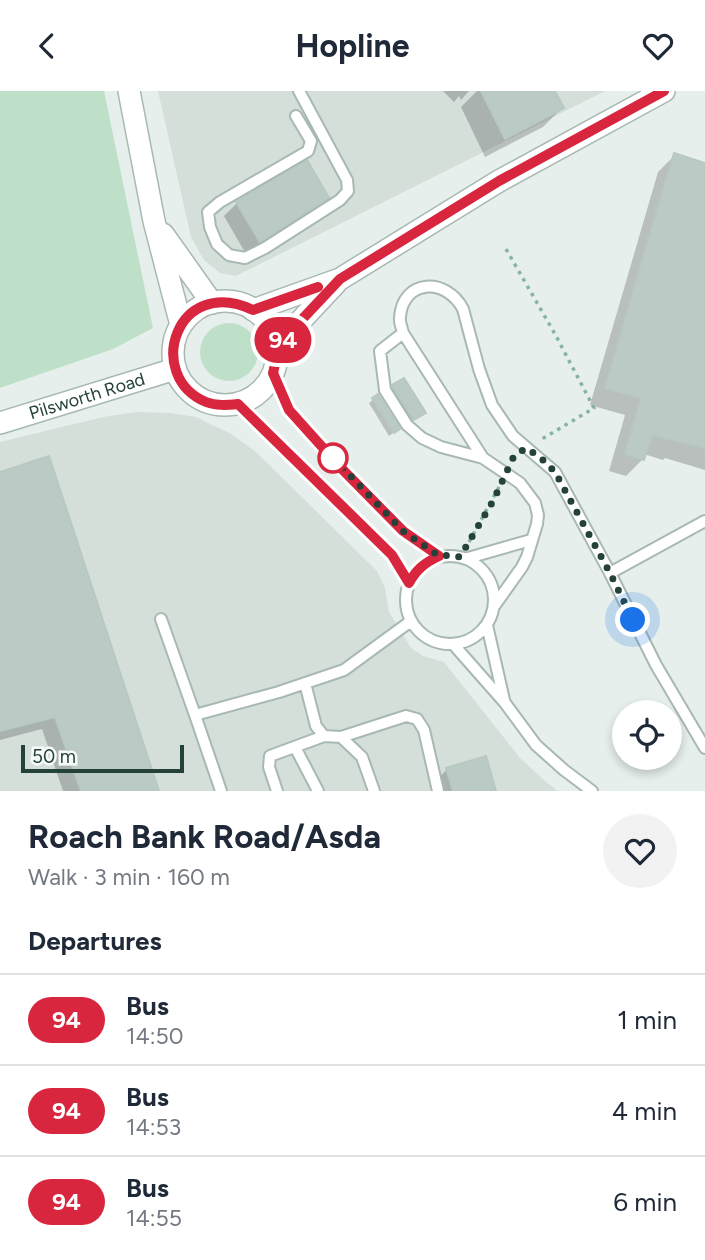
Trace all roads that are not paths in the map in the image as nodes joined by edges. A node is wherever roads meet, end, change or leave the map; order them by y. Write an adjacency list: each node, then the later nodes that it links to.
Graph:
1 (129, 91): 5 (street)
2 (299, 91): 4 (lane)
3 (664, 91): 6 (street)
4 (296, 115)
5 (154, 221): 7 (street); 9 (street)
6 (340, 279): 8 (street); 11 (street)
7 (212, 303): 8 (street); 9 (street)
8 (253, 310): 11 (street)
9 (181, 325): 12 (street)
10 (403, 333): 16 (lane); 16 (lane); 21 (lane)
11 (276, 347): 13 (street)
12 (175, 369): 14 (street); 15 (street, Pilsworth Road)
13 (273, 373): 14 (street); 19 (lane)
14 (238, 404): 22 (lane)
15 (0, 423)
16 (483, 458): 18 (lane)
17 (705, 521): 21 (lane)
18 (531, 540): 20 (lane); 23 (lane)
19 (439, 556): 20 (lane); 22 (lane)
20 (464, 558): 23 (lane)
21 (610, 573): 34 (lane)
22 (409, 583): 25 (lane)
23 (495, 605): 26 (lane)
24 (161, 619): 30 (lane)
25 (411, 621): 27 (lane); 28 (lane)
26 (487, 625): 27 (lane); 29 (lane)
27 (453, 644): 29 (lane)
28 (306, 683): 30 (lane); 31 (lane)
29 (505, 703): 35 (lane)
30 (195, 715): 36 (lane)
31 (324, 736): 32 (lane); 33 (lane)
32 (341, 737): 39 (lane); 40 (lane)
33 (295, 747): 37 (lane); 38 (lane)
34 (705, 748)
35 (586, 789)
36 (221, 791)
37 (277, 791)
38 (318, 791)
39 (374, 791)
40 (438, 791)

